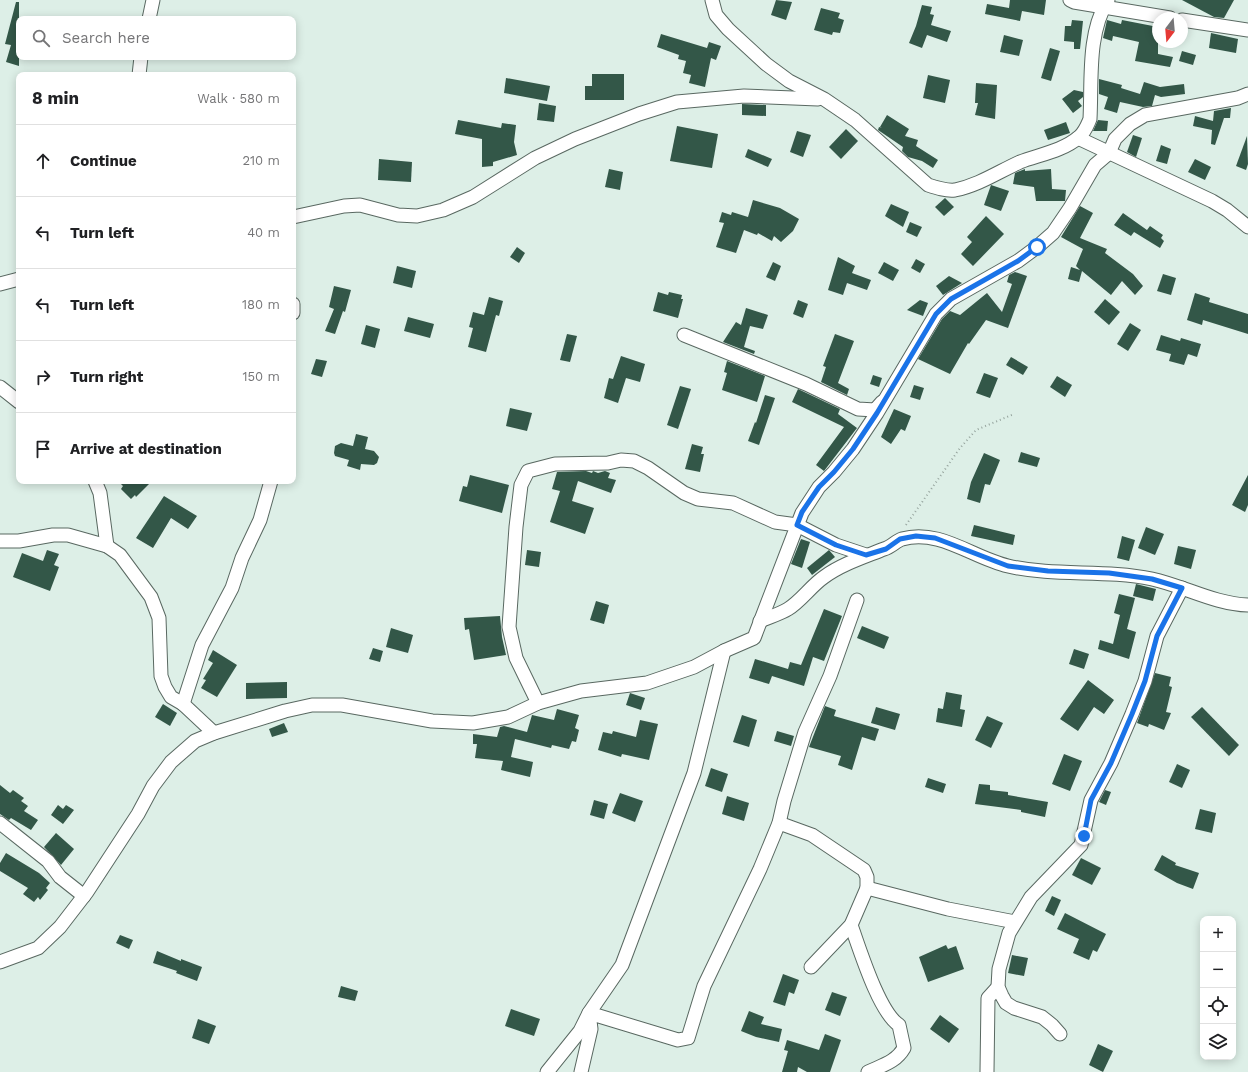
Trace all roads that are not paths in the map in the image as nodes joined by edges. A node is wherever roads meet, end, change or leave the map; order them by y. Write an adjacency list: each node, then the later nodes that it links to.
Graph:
1 (153, 0): 6 (street)
2 (712, 0): 13 (street)
3 (1070, 0): 4 (street)
4 (1106, 3): 5 (street); 14 (street)
5 (1152, 14)
6 (149, 16)
7 (1188, 21): 8 (street)
8 (1248, 30)
9 (140, 60): 10 (street)
10 (138, 72)
11 (1248, 87): 12 (street)
12 (1243, 96): 15 (street)
13 (824, 99): 14 (street); 16 (street)
14 (1078, 138): 15 (street)
15 (1109, 153): 17 (street); 22 (street)
16 (296, 216)
17 (1248, 227)
18 (16, 280): 19 (street)
19 (0, 284)
20 (684, 335): 22 (street)
21 (0, 387): 23 (street)
22 (886, 398): 26 (street)
23 (16, 400)
24 (96, 484): 28 (street)
25 (270, 484): 36 (street)
26 (797, 525): 29 (street); 33 (street); 35 (street)
27 (0, 541): 28 (street)
28 (107, 546): 36 (street)
29 (866, 555): 30 (street); 33 (street)
30 (1182, 588): 32 (street); 42 (street)
31 (857, 600): 39 (street)
32 (1248, 605)
33 (760, 621): 34 (street)
34 (724, 651): 35 (street); 47 (street)
35 (538, 703): 37 (street)
36 (183, 704): 37 (street)
37 (214, 733): 41 (street)
38 (0, 823): 41 (street)
39 (780, 823): 40 (street); 47 (street)
40 (867, 888): 42 (street); 43 (street)
41 (84, 896): 44 (street)
42 (1015, 922): 46 (street)
43 (851, 925): 45 (street); 51 (street)
44 (0, 962)
45 (811, 967)
46 (998, 986): 48 (street); 52 (street)
47 (589, 1013): 49 (street); 50 (street)
48 (1060, 1034)
49 (547, 1072)
50 (581, 1072)
51 (868, 1072)
52 (987, 1072)

